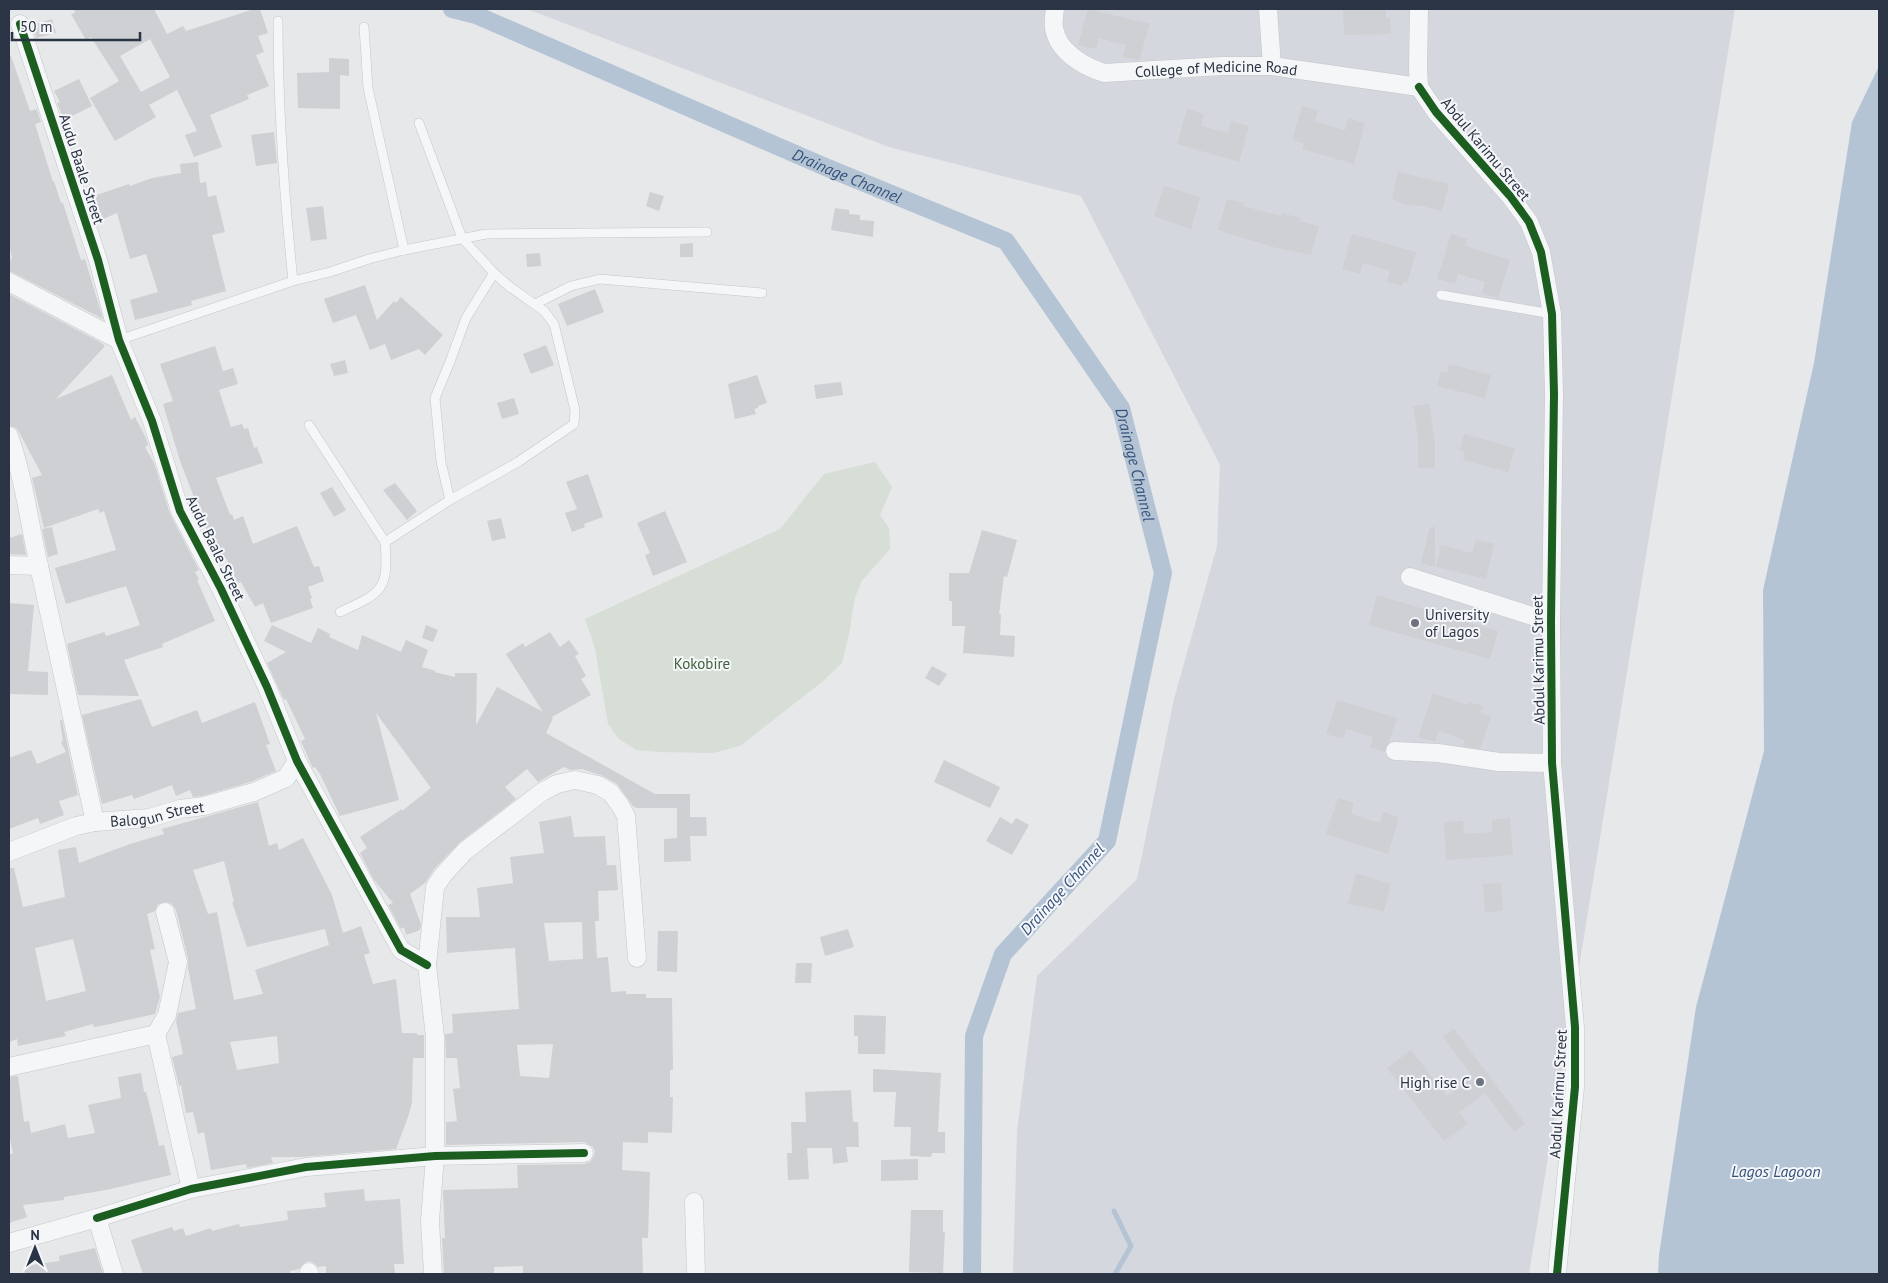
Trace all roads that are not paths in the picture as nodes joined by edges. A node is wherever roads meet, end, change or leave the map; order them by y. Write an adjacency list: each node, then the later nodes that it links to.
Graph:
1 (1055, 9): 7 (street, College of Medicine Road)
2 (1268, 9): 7 (street)
3 (1419, 9): 8 (street)
4 (278, 21): 14 (lane)
5 (20, 24): 20 (street, Audu Baale Street)
6 (364, 27): 12 (lane)
7 (1272, 66): 8 (street, College of Medicine Road)
8 (1419, 87): 19 (street, Abdul Karimu Street)
9 (419, 123): 11 (lane)
10 (707, 232): 11 (lane)
11 (462, 238): 12 (lane); 13 (lane)
12 (404, 250): 14 (lane)
13 (494, 273): 18 (lane); 23 (lane)
14 (293, 281): 20 (lane)
15 (9, 282): 20 (street)
16 (762, 293): 18 (lane)
17 (1441, 295): 19 (lane)
18 (535, 304): 23 (lane)
19 (1552, 314): 29 (street, Abdul Karimu Street)
20 (119, 340): 31 (street, Audu Baale Street)
21 (309, 425): 24 (lane)
22 (9, 436): 26 (street)
23 (450, 500): 24 (lane)
24 (385, 542): 28 (lane)
25 (9, 565): 26 (street)
26 (39, 566): 33 (street)
27 (1410, 577): 29 (street)
28 (340, 612)
29 (1551, 622): 32 (street, Abdul Karimu Street)
30 (1395, 752): 32 (street)
31 (297, 761): 33 (street, Balogun Street); 37 (street, Audu Baale Street)
32 (1552, 763): 49 (street, Abdul Karimu Street)
33 (95, 822): 34 (street, Balogun Street)
34 (9, 852)
35 (165, 912): 38 (street)
36 (637, 958): 37 (street)
37 (427, 965): 41 (street)
38 (156, 1034): 39 (street); 42 (street)
39 (9, 1067)
40 (584, 1153): 41 (street)
41 (435, 1156): 42 (street); 47 (street)
42 (191, 1189): 44 (street)
43 (694, 1202): 48 (street)
44 (97, 1218): 45 (street); 46 (street)
45 (9, 1243)
46 (114, 1274)
47 (433, 1274)
48 (696, 1274)
49 (1557, 1274)

